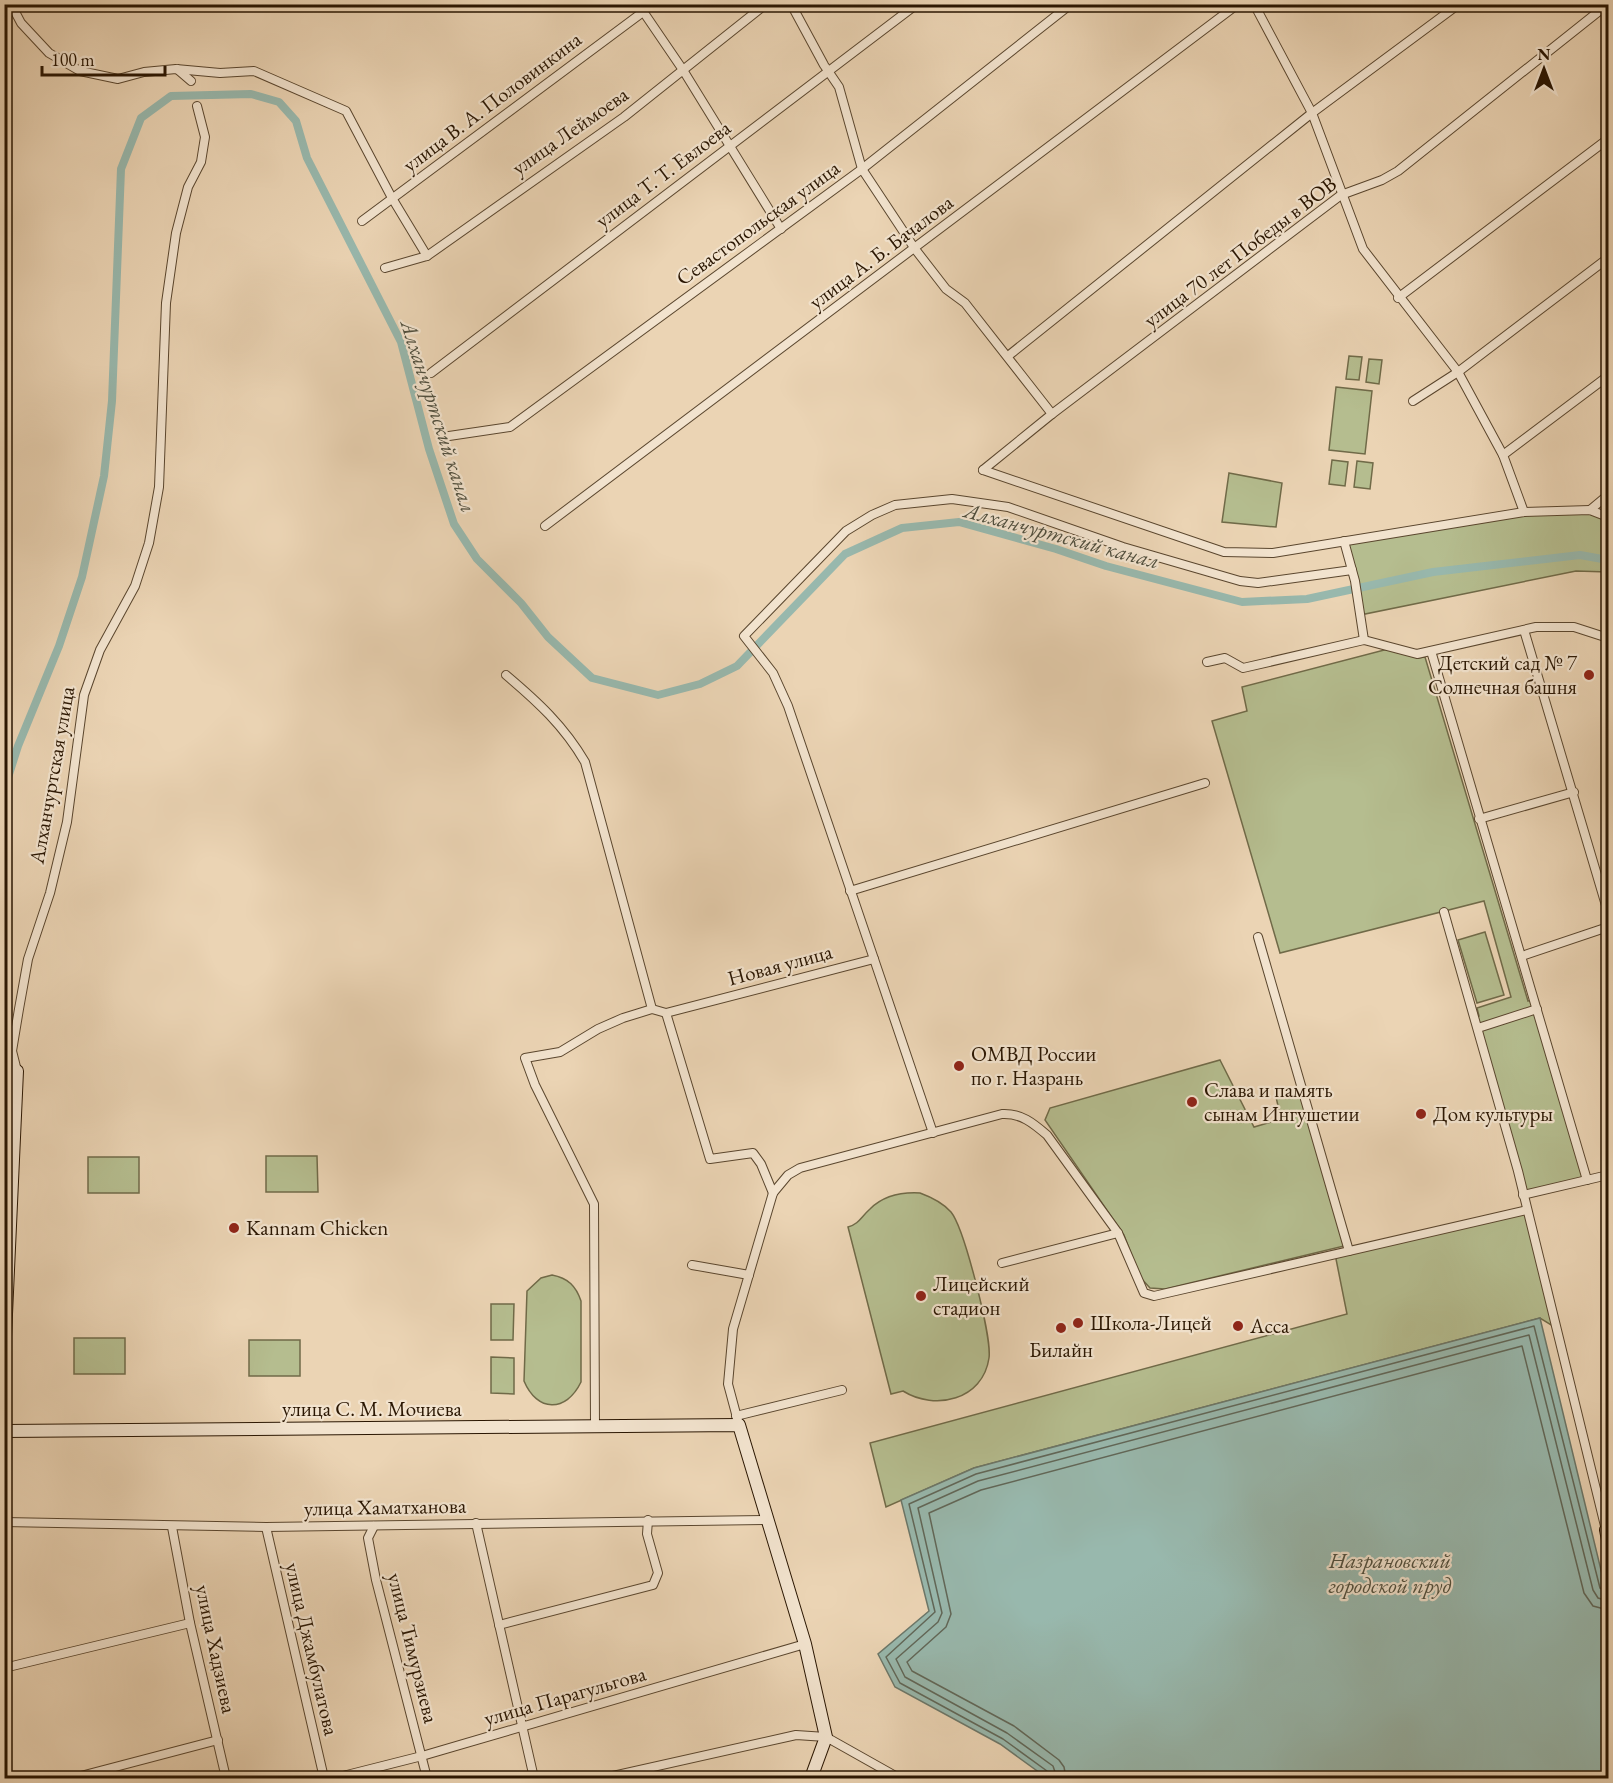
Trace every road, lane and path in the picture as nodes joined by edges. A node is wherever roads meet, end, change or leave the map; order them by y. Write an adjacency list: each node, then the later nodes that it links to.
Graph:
1 (11, 4): 11 (street)
2 (766, 4): 12 (street, улица Леймоева)
3 (791, 4): 13 (street)
4 (917, 4): 13 (street, улица Т. Т. Евлоева)
5 (1071, 4): 19 (street, Севастопольская улица)
6 (1238, 4): 24 (street, улица А. Б. Бачалова)
7 (1254, 4): 16 (street)
8 (1459, 4): 16 (street)
9 (1608, 4): 20 (street, улица 70 лет Победы в ВОВ)
10 (640, 8): 12 (street); 21 (street, улица В. А. Половинкина)
11 (176, 69): 14 (street); 21 (street)
12 (683, 70): 18 (street); 25 (street, улица Леймоева)
13 (828, 71): 18 (street, улица Т. Т. Евлоева); 19 (street)
14 (191, 81)
15 (197, 106): 64 (street, Алханчуртская улица)
16 (1312, 113): 20 (street); 29 (street)
17 (1608, 139): 28 (street)
18 (729, 148): 23 (street); 31 (street, улица Т. Т. Евлоева)
19 (862, 169): 23 (street, Севастопольская улица); 24 (street)
20 (1341, 195): 28 (street); 34 (street, улица 70 лет Победы в ВОВ)
21 (392, 198): 22 (street, улица В. А. Половинкина); 25 (street)
22 (362, 220)
23 (781, 229): 35 (street, Севастопольская улица)
24 (915, 249): 29 (street); 41 (street, улица А. Б. Бачалова)
25 (427, 256): 27 (street, улица Леймоева)
26 (1608, 258): 30 (street)
27 (385, 268)
28 (1398, 298): 30 (street)
29 (1008, 356): 34 (street)
30 (1458, 372): 33 (street); 36 (street)
31 (431, 373)
32 (1608, 376): 36 (street)
33 (1413, 401)
34 (1052, 414): 42 (street, улица 70 лет Победы в ВОВ)
35 (449, 436)
36 (1503, 455): 39 (street)
37 (1608, 495): 38 (street)
38 (1590, 510): 39 (street); 40 (street)
39 (1524, 512): 42 (street)
40 (1608, 517)
41 (545, 526)
42 (1344, 541): 43 (street)
43 (1352, 570): 46 (street); 53 (street)
44 (1524, 630): 45 (street); 47 (street); 51 (street)
45 (1608, 638)
46 (1364, 640): 47 (street); 48 (street)
47 (1431, 651): 52 (street)
48 (1208, 662)
49 (506, 675): 61 (street)
50 (1205, 783): 53 (street)
51 (1574, 792): 52 (street); 55 (street)
52 (1479, 819): 58 (street)
53 (850, 891): 59 (street)
54 (1444, 912): 63 (street)
55 (1608, 912)
56 (1608, 927): 58 (street)
57 (1258, 937): 72 (street)
58 (1522, 956): 60 (street)
59 (874, 959): 62 (street, Новая улица); 65 (street)
60 (1538, 1009): 63 (street); 67 (street)
61 (652, 1010): 62 (street, Новая улица); 79 (street)
62 (666, 1013): 68 (street)
63 (1478, 1028): 69 (street)
64 (17, 1071): 76 (street, Алханчуртская улица)
65 (933, 1132): 68 (street); 71 (street)
66 (1608, 1175): 67 (street)
67 (1587, 1180): 69 (street)
68 (773, 1193): 75 (street)
69 (1523, 1196): 70 (street)
70 (1527, 1210): 72 (street); 88 (street)
71 (1118, 1233): 72 (street); 73 (street)
72 (1349, 1251)
73 (1002, 1263)
74 (692, 1265): 75 (street)
75 (749, 1275): 78 (street)
76 (4, 1358)
77 (842, 1390): 78 (street)
78 (738, 1420): 79 (street, улица С. М. Мочиева); 82 (street)
79 (595, 1426): 80 (street, улица С. М. Мочиева)
80 (4, 1431)
81 (648, 1520): 82 (street, улица Хаматханова); 84 (street, улица Хаматханова); 90 (street)
82 (766, 1520): 91 (street)
83 (4, 1522): 86 (street, улица Хаматханова)
84 (476, 1523): 85 (street, улица Хаматханова); 90 (street)
85 (374, 1526): 87 (street, улица Хаматханова); 96 (street, улица Тимурзиева)
86 (172, 1527): 87 (street, улица Хаматханова); 89 (street, улица Хадзиева)
87 (266, 1527): 100 (street, улица Джамбулатова)
88 (1608, 1533)
89 (190, 1623): 92 (street); 95 (street, улица Хадзиева)
90 (499, 1625): 93 (street)
91 (805, 1644): 93 (street, улица Парагульгова); 94 (street)
92 (4, 1668)
93 (523, 1727): 96 (street, улица Парагульгова); 103 (street)
94 (826, 1737): 97 (street); 105 (street); 106 (street)
95 (218, 1740): 98 (street); 99 (street, улица Хадзиева)
96 (422, 1756): 101 (street, улица Парагульгова); 102 (street, улица Тимурзиева)
97 (643, 1774): 104 (street)
98 (73, 1779)
99 (226, 1779)
100 (324, 1779)
101 (335, 1779)
102 (427, 1779)
103 (534, 1779)
104 (604, 1779)
105 (811, 1779)
106 (899, 1779)

